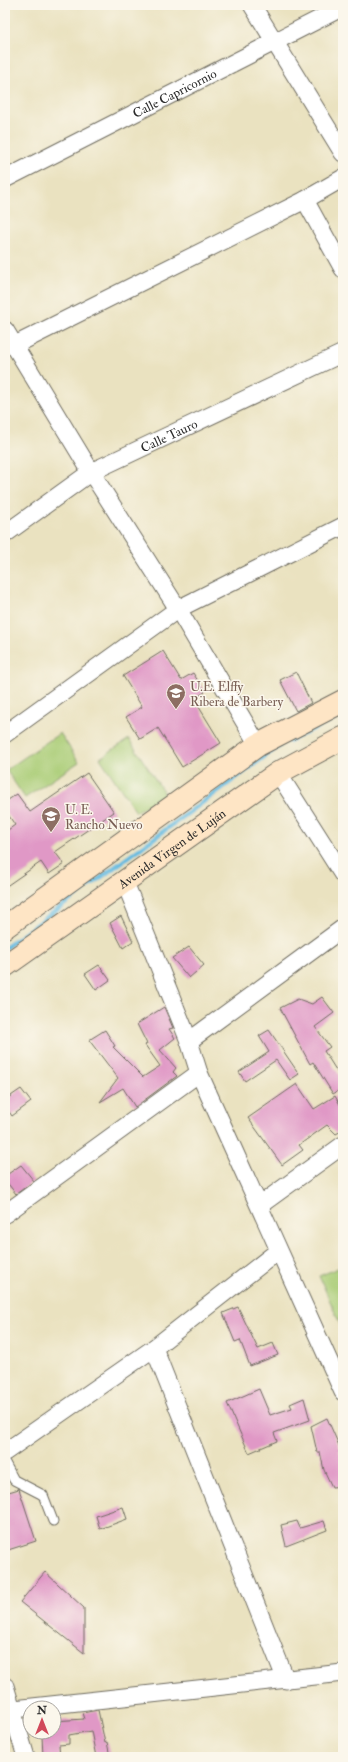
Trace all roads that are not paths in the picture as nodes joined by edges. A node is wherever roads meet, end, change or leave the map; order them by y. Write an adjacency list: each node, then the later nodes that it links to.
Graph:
1 (252, 5): 3 (street)
2 (343, 7): 3 (street, Calle Capricornio)
3 (275, 42): 4 (street); 6 (street, Calle Capricornio)
4 (343, 153)
5 (343, 178): 7 (street)
6 (5, 179)
7 (305, 200): 8 (street); 10 (street)
8 (343, 269)
9 (5, 330): 10 (street)
10 (15, 345): 12 (street)
11 (343, 353): 12 (street, Calle Tauro)
12 (90, 472): 14 (street, Calle Tauro); 15 (street)
13 (343, 526): 15 (street)
14 (5, 534)
15 (178, 609): 17 (street); 19 (street)
16 (343, 701): 19 (main road)
17 (5, 734)
18 (343, 738): 20 (main road, Avenida Virgen de Luján)
19 (258, 745): 23 (main road)
20 (278, 773): 21 (street); 22 (main road, Avenida Virgen de Luján)
21 (343, 874)
22 (124, 880): 25 (main road, Avenida Virgen de Luján); 26 (street)
23 (5, 927)
24 (343, 928): 26 (street)
25 (5, 966)
26 (189, 1041): 27 (street)
27 (199, 1073): 29 (street); 30 (street)
28 (343, 1145): 29 (street)
29 (260, 1205): 31 (street)
30 (5, 1214)
31 (278, 1251): 32 (street); 33 (street)
32 (154, 1348): 35 (street); 39 (street)
33 (338, 1367): 34 (street)
34 (343, 1392)
35 (5, 1452)
36 (5, 1463): 37 (lane)
37 (53, 1521)
38 (343, 1673): 39 (street)
39 (286, 1680): 41 (street)
40 (5, 1686): 41 (street)
41 (8, 1710): 42 (street)
42 (26, 1757)

